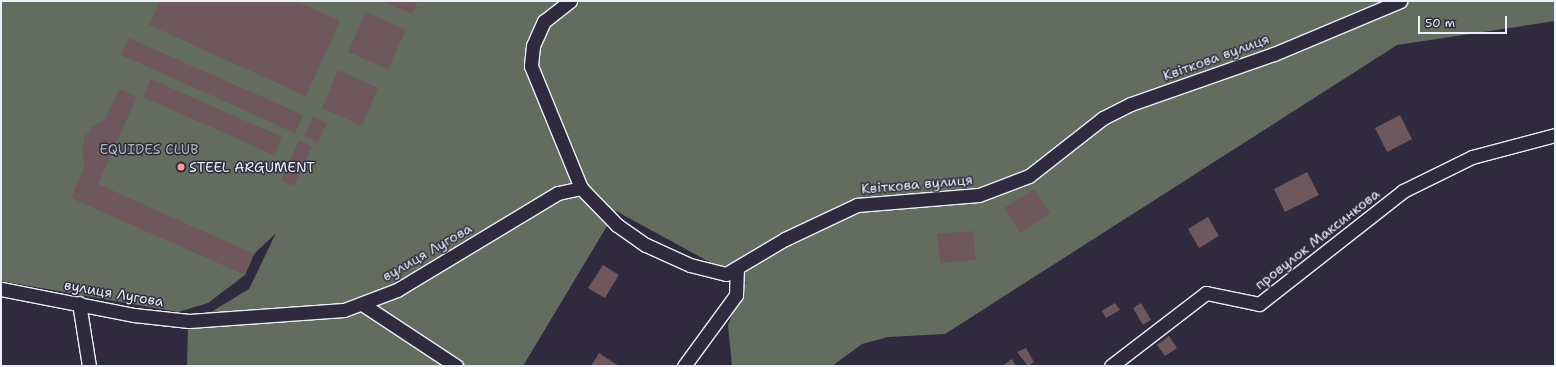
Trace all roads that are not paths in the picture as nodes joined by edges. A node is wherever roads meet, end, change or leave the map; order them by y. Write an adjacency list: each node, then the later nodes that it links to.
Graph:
1 (570, 1): 4 (street)
2 (1400, 1): 5 (street, Квіткова вулиця)
3 (1555, 135): 12 (street, провулок Максинкова)
4 (581, 188): 5 (street); 8 (street, вулиця Лугова)
5 (737, 268): 11 (street)
6 (1, 289): 7 (street, вулиця Лугова)
7 (79, 303): 8 (street, вулиця Лугова); 9 (street)
8 (362, 304): 10 (street)
9 (89, 366)
10 (456, 366)
11 (684, 366)
12 (1111, 366)

